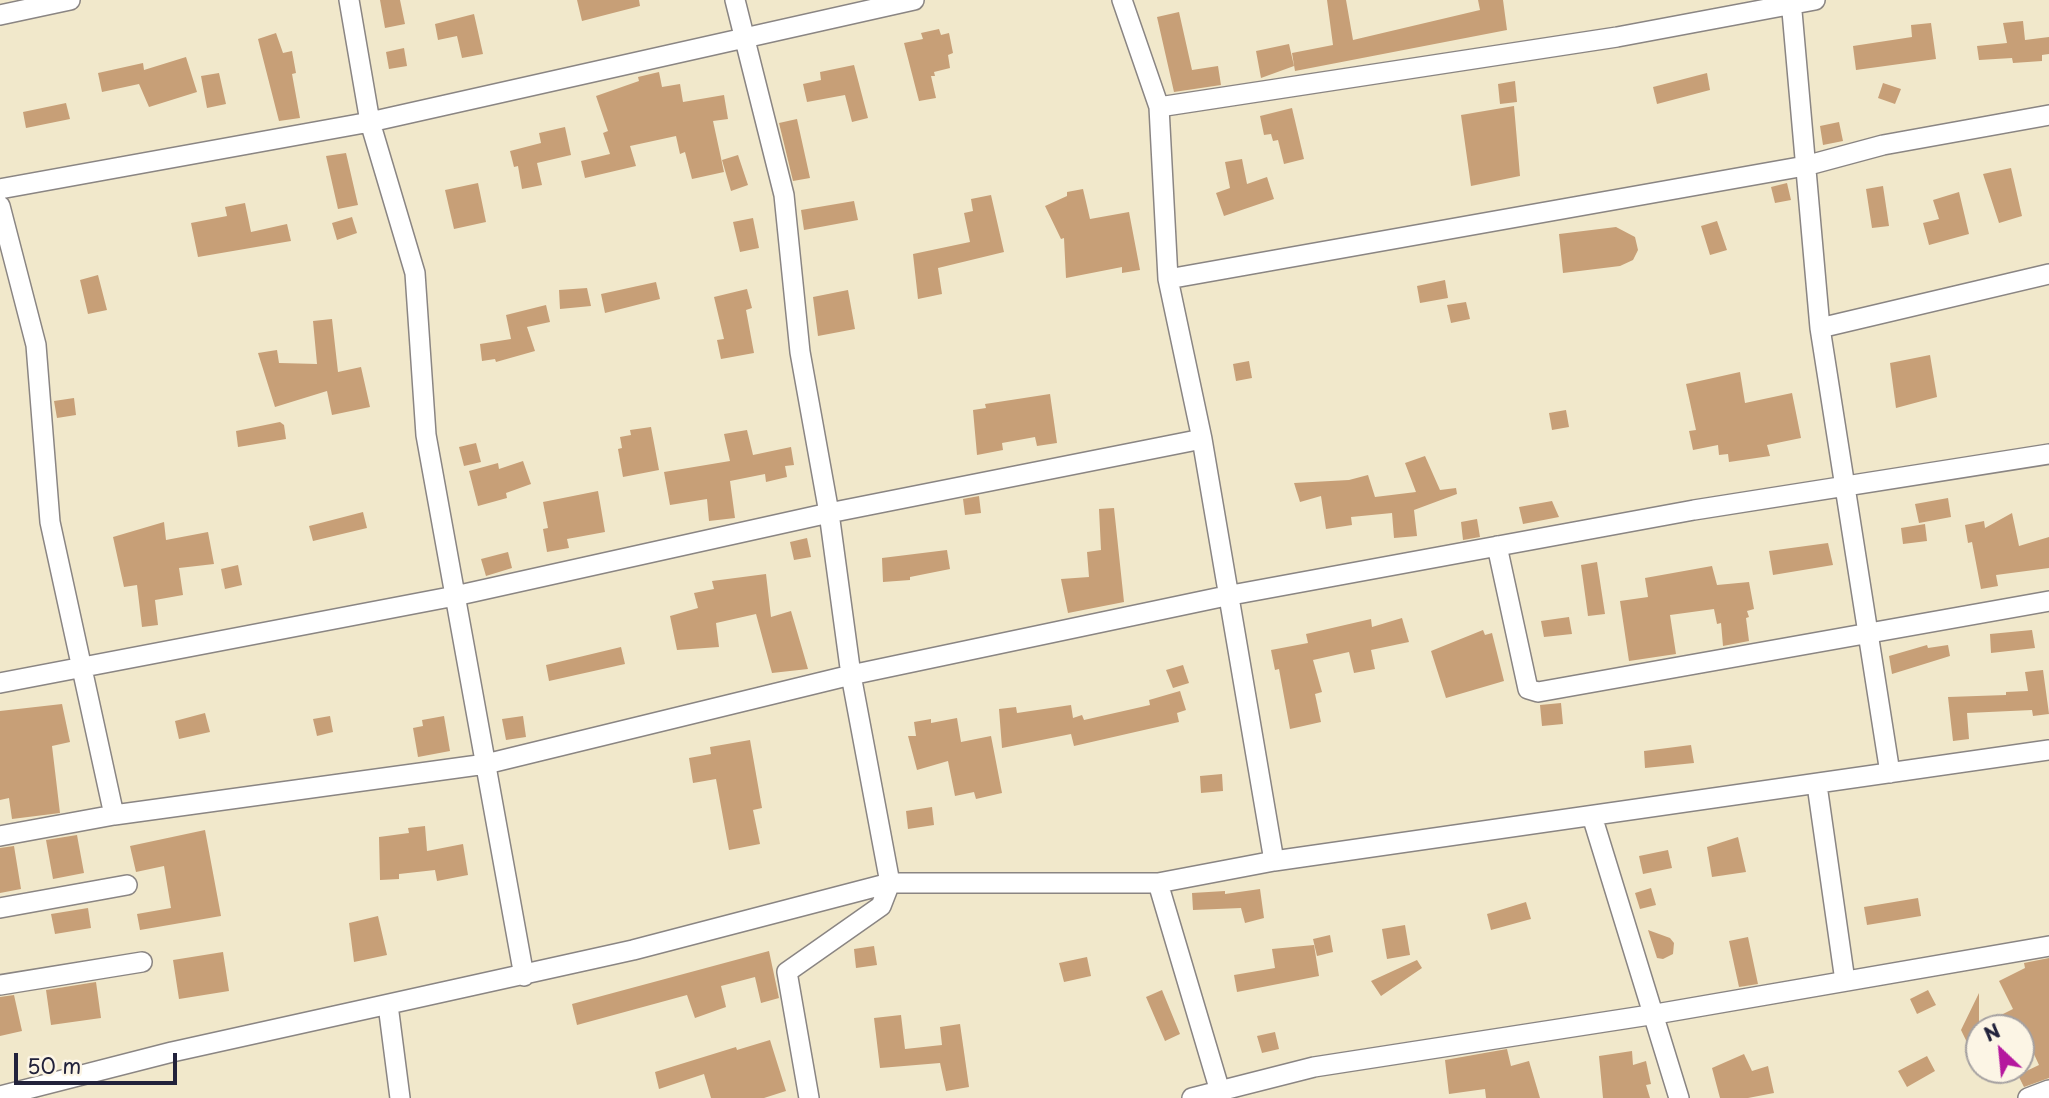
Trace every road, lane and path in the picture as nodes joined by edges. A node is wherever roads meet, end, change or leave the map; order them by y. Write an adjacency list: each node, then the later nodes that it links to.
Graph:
1 (70, 0): 8 (street)
2 (349, 0): 12 (street)
3 (734, 0): 9 (street)
4 (914, 0): 9 (street)
5 (1122, 0): 10 (street)
6 (1815, 0): 7 (street)
7 (1791, 2): 10 (street); 13 (street)
8 (0, 15)
9 (742, 38): 12 (street); 22 (street)
10 (1159, 107): 17 (street)
11 (2049, 115): 13 (street)
12 (370, 122): 14 (street); 24 (street)
13 (1805, 166): 17 (street); 18 (street)
14 (0, 189)
15 (0, 206): 28 (street)
16 (2049, 274): 18 (street)
17 (1168, 279): 19 (street)
18 (1820, 328): 21 (street)
19 (1202, 439): 22 (street); 25 (street)
20 (2049, 454): 21 (street)
21 (1846, 487): 23 (street); 27 (street)
22 (830, 513): 24 (street); 29 (street)
23 (1497, 546): 25 (street); 27 (street)
24 (455, 596): 28 (street); 32 (street)
25 (1226, 596): 29 (street); 38 (street)
26 (2049, 601): 27 (street)
27 (1870, 633): 33 (street)
28 (83, 668): 30 (street); 35 (street)
29 (850, 675): 32 (street); 39 (street)
30 (0, 683)
31 (2049, 750): 33 (street)
32 (486, 764): 35 (street); 45 (street)
33 (1890, 773): 34 (street)
34 (1816, 785): 36 (street); 46 (street)
35 (114, 815): 37 (street)
36 (1592, 816): 38 (street); 49 (street)
37 (0, 836)
38 (1274, 861): 40 (street)
39 (890, 883): 40 (street); 45 (street); 54 (street)
40 (1158, 883): 51 (street)
41 (127, 885): 42 (street)
42 (0, 908)
43 (2049, 946): 46 (street)
44 (142, 962): 47 (street)
45 (524, 976): 48 (street)
46 (1845, 981): 49 (street)
47 (0, 985)
48 (388, 1005): 52 (street); 53 (street)
49 (1656, 1014): 51 (street); 56 (street)
50 (2049, 1090): 57 (street)
51 (1221, 1095): 55 (street)
52 (0, 1096)
53 (400, 1098)
54 (809, 1098)
55 (1192, 1098)
56 (1679, 1098)
57 (2028, 1098)

